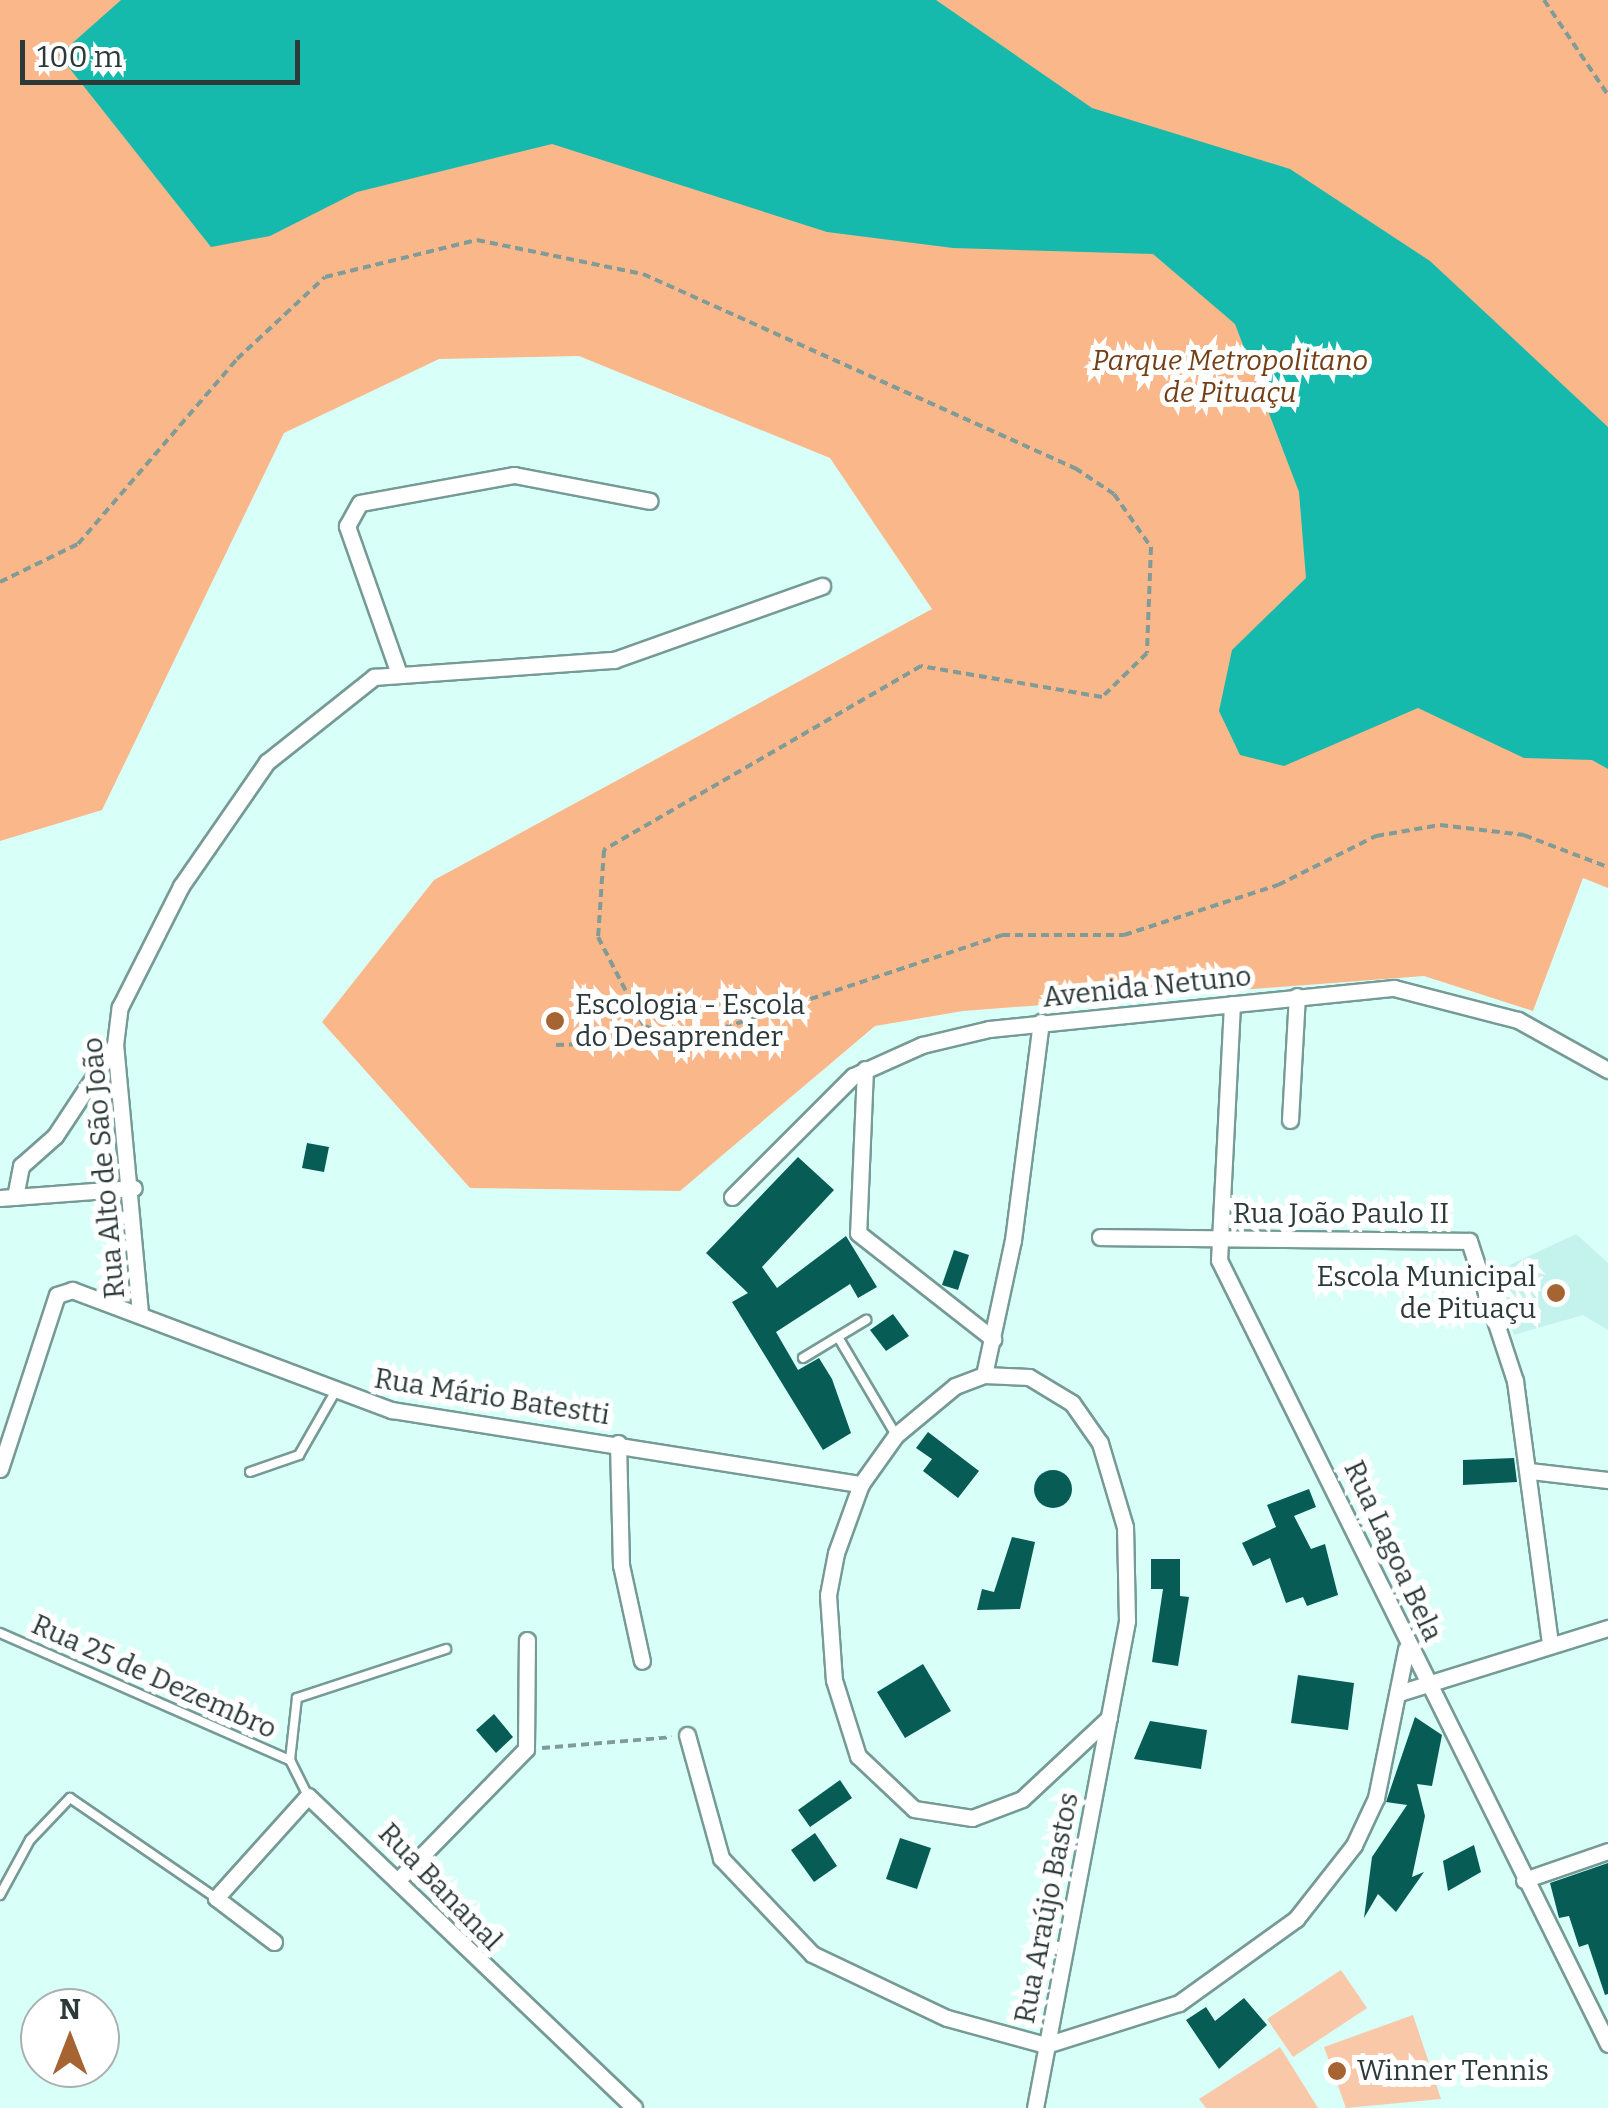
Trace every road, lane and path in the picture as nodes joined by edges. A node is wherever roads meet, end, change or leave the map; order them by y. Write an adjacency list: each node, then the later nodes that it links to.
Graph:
1 (1544, 0): 2 (path)
2 (1608, 94)
3 (650, 501): 6 (street)
4 (0, 582): 11 (path)
5 (822, 586): 6 (street, Rua Alto de São João)
6 (398, 671): 12 (street, Rua Alto de São João)
7 (1608, 867): 11 (path)
8 (1297, 996): 9 (street, Avenida Netuno); 15 (street, Avenida Netuno); 16 (street)
9 (1232, 1004): 10 (street, Avenida Netuno); 21 (street)
10 (1041, 1022): 14 (street, Avenida Netuno); 25 (street)
11 (688, 1040): 13 (path)
12 (115, 1046): 17 (street, Rua Alto de São João); 18 (street)
13 (556, 1046)
14 (865, 1069): 19 (street, Avenida Netuno); 25 (street)
15 (1608, 1070)
16 (1290, 1120)
17 (134, 1188): 18 (street); 22 (street, Rua Alto de São João)
18 (8, 1197)
19 (732, 1197)
20 (1100, 1238): 21 (street, Rua João Paulo II)
21 (1217, 1239): 32 (street, Rua João Paulo II); 41 (street, Rua Lagoa Bela)
22 (140, 1313): 28 (street, Rua Mário Batestti); 31 (street, Rua Mário Batestti)
23 (866, 1320): 24 (lane)
24 (838, 1337): 26 (lane); 29 (lane)
25 (993, 1339): 27 (street)
26 (803, 1358)
27 (984, 1375): 29 (street, Rua Araújo Bastos); 45 (street, Rua Araújo Bastos)
28 (334, 1394): 30 (street, Rua Mário Batestti); 33 (lane)
29 (896, 1435): 35 (street, Rua Araújo Bastos)
30 (618, 1442): 35 (street, Rua Mário Batestti); 42 (street)
31 (0, 1469)
32 (1530, 1471): 34 (street); 39 (street, Rua João Paulo II)
33 (250, 1472)
34 (1608, 1480)
35 (861, 1484): 45 (street, Rua Araújo Bastos)
36 (1608, 1628): 39 (street)
37 (0, 1633): 48 (lane, Rua 25 de Dezembro)
38 (527, 1640): 47 (street)
39 (1550, 1643): 43 (street)
40 (446, 1649): 48 (lane)
41 (1406, 1649): 43 (street, Rua Lagoa Bela); 44 (street)
42 (642, 1661)
43 (1432, 1681): 44 (street); 52 (street, Rua Lagoa Bela)
44 (1402, 1692): 56 (street)
45 (1108, 1718): 56 (street, Rua Araújo Bastos)
46 (687, 1736): 47 (path); 56 (street)
47 (526, 1749): 51 (street)
48 (290, 1760): 49 (lane)
49 (308, 1796): 51 (street, Rua Bananal); 54 (street)
50 (1608, 1851): 52 (street)
51 (398, 1880): 58 (street, Rua Bananal)
52 (1524, 1880): 57 (street, Rua Lagoa Bela)
53 (0, 1895): 54 (lane)
54 (216, 1898): 55 (street)
55 (274, 1942)
56 (1046, 2044): 59 (street, Rua Araújo Bastos)
57 (1608, 2044)
58 (634, 2108)
59 (1035, 2108)

